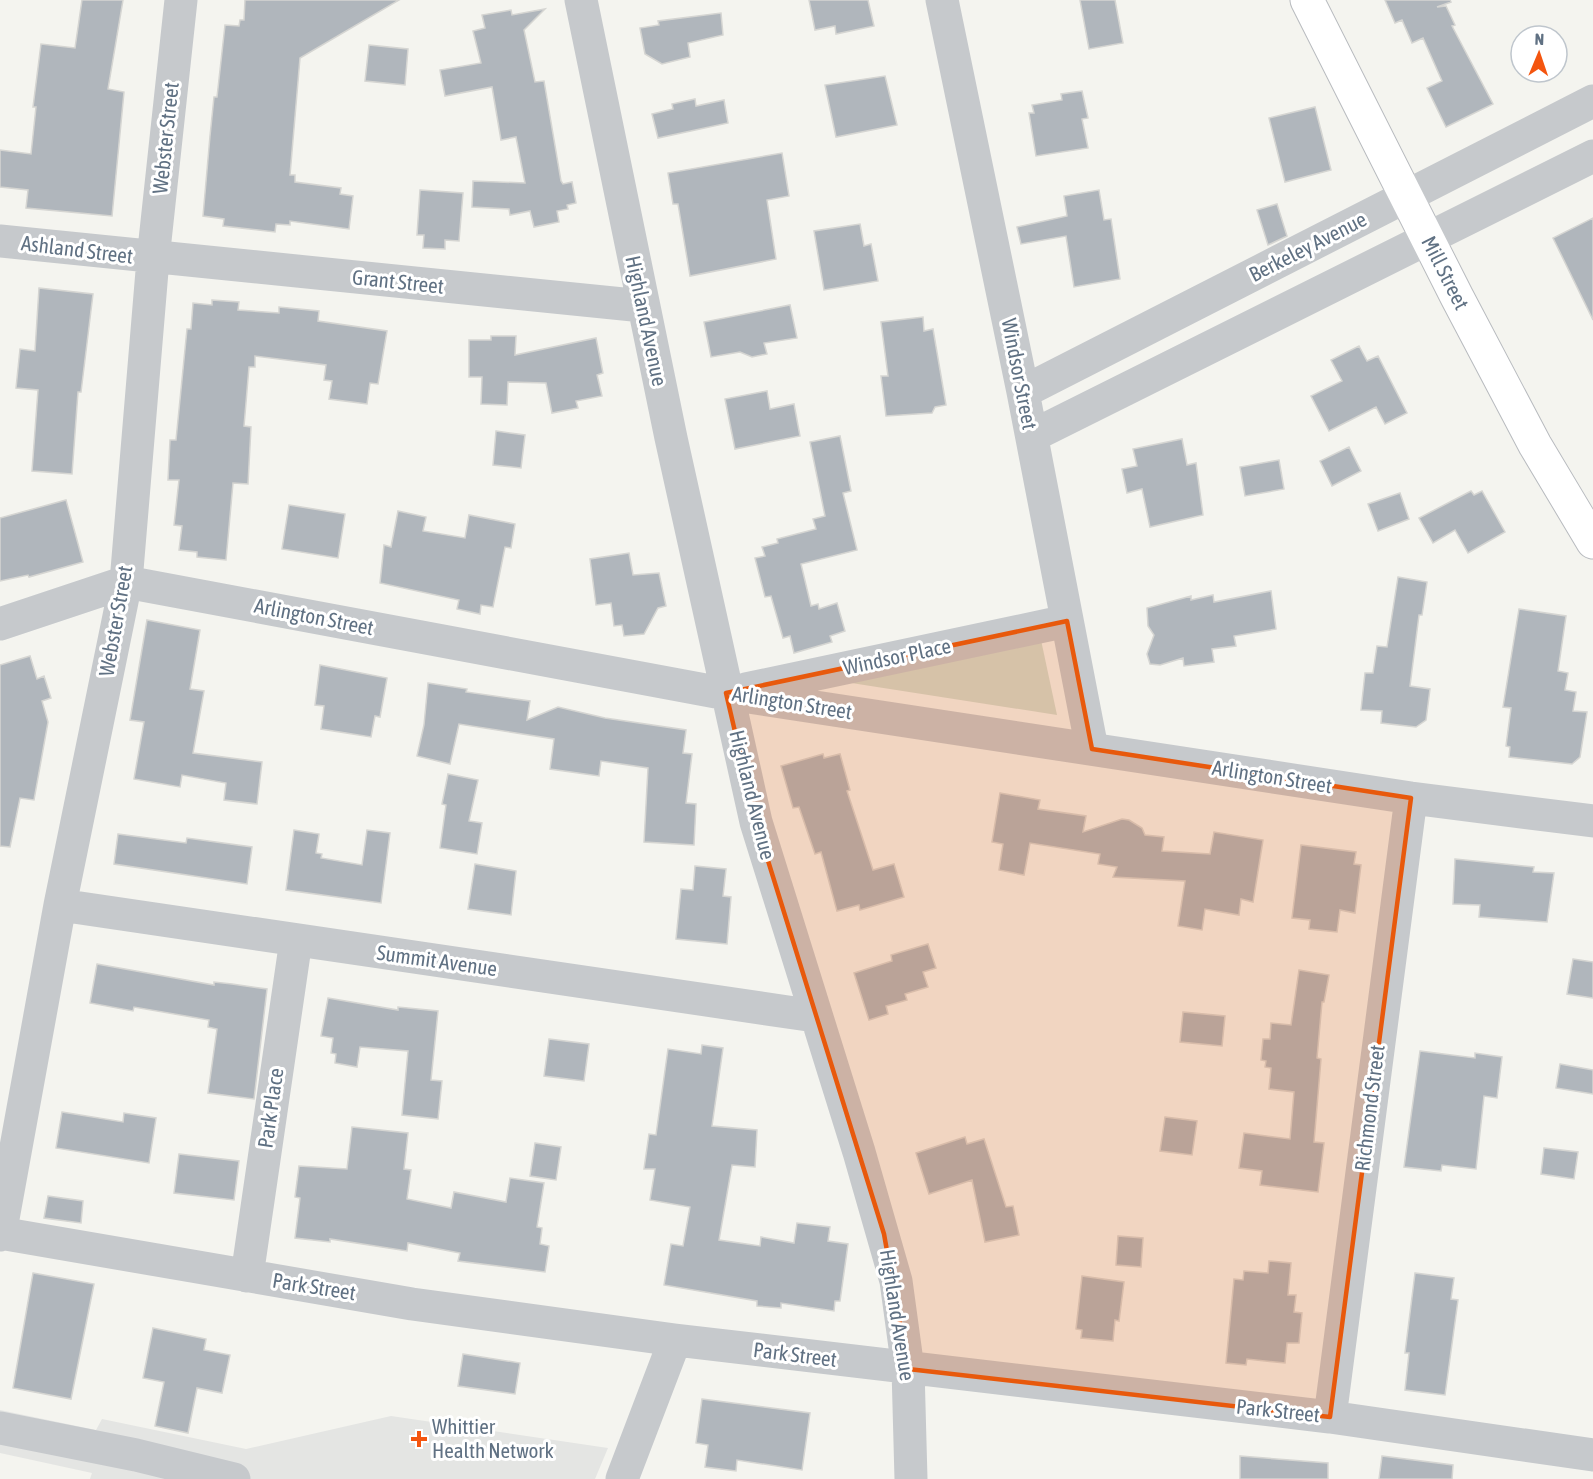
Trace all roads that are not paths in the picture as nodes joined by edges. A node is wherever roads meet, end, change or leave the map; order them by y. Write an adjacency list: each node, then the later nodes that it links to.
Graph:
1 (181, 0): 10 (street, Webster Street)
2 (581, 0): 11 (street, Highland Avenue)
3 (942, 0): 12 (street, Windsor Street)
4 (1307, 0): 7 (main road, Mill Street)
5 (1593, 101): 7 (street, Berkeley Avenue)
6 (1593, 156): 8 (street)
7 (1406, 196): 8 (main road, Mill Street); 12 (street, Berkeley Avenue)
8 (1428, 239): 13 (street); 14 (main road, Mill Street)
9 (0, 241): 10 (street, Ashland Street)
10 (153, 259): 11 (street, Grant Street); 15 (street, Webster Street)
11 (643, 306): 18 (street, Highland Avenue)
12 (1023, 392): 13 (street, Windsor Street)
13 (1032, 436): 16 (street, Windsor Street)
14 (1593, 542)
15 (126, 582): 17 (street, Arlington Street); 18 (street, Arlington Street); 22 (street, Webster Street)
16 (1067, 621): 18 (street, Windsor Place); 19 (street, Windsor Street)
17 (0, 624)
18 (726, 693): 19 (street, Arlington Street); 24 (street, Highland Avenue)
19 (1092, 749): 20 (street, Arlington Street)
20 (1411, 798): 21 (street, Arlington Street); 29 (street, Richmond Street)
21 (1593, 820)
22 (60, 905): 23 (street, Summit Avenue); 25 (street, Webster Street)
23 (296, 940): 24 (street, Summit Avenue); 26 (street, Park Place)
24 (815, 1016): 28 (street, Highland Avenue)
25 (0, 1234): 26 (street, Park Street)
26 (247, 1276): 27 (street, Park Street)
27 (675, 1340): 28 (street, Park Street); 33 (street)
28 (908, 1369): 29 (street, Park Street); 34 (street, Highland Avenue)
29 (1330, 1417): 31 (street, Park Street)
30 (0, 1428): 32 (street)
31 (1593, 1455)
32 (234, 1479)
33 (622, 1479)
34 (911, 1479)

